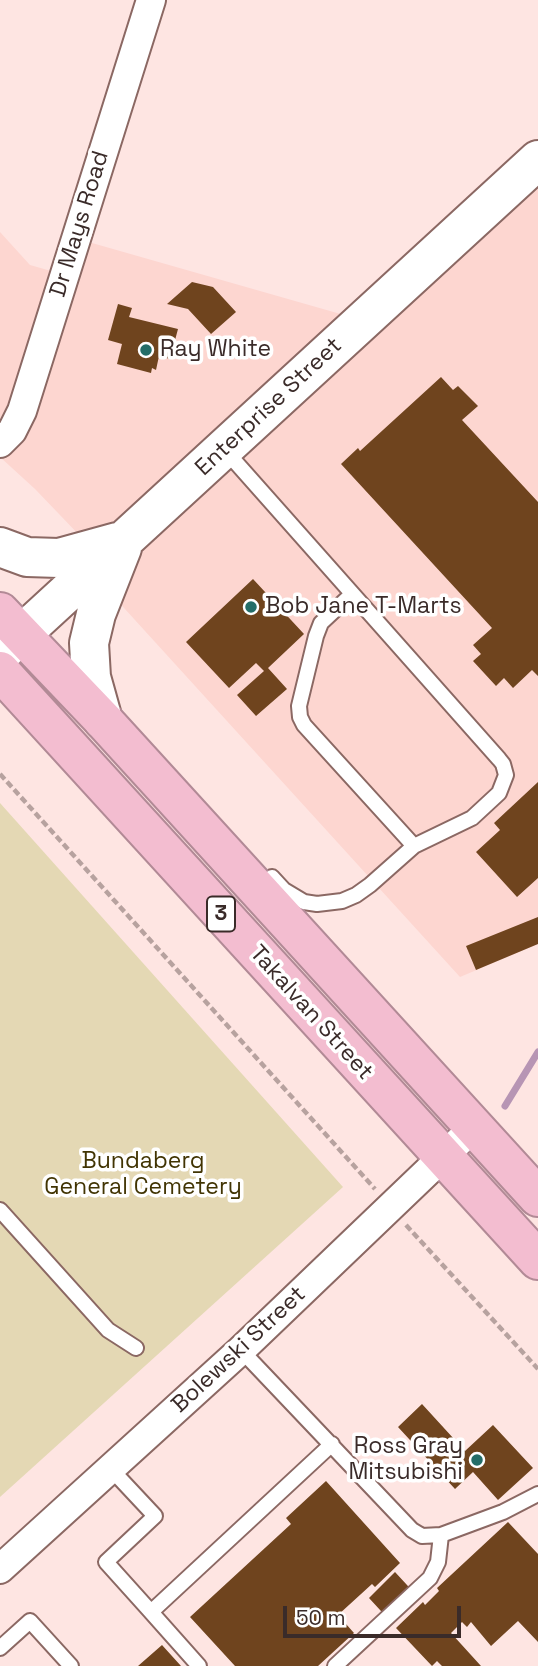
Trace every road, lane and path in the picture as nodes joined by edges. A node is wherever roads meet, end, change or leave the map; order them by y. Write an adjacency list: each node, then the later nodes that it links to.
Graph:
1 (150, 0): 3 (street, Dr Mays Road)
2 (538, 160): 4 (street, Enterprise Street)
3 (0, 443)
4 (223, 448): 5 (street, Enterprise Street); 7 (lane)
5 (126, 539): 6 (street); 8 (street, Enterprise Street); 10 (street)
6 (0, 547)
7 (352, 594): 14 (lane); 14 (lane)
8 (7, 634): 10 (highway, Takalvan Street / 3)
9 (0, 671): 17 (highway, Takalvan Street / 3)
10 (103, 719): 12 (highway, Takalvan Street / 3)
11 (0, 774): 19 (path)
12 (171, 794): 13 (lane); 16 (highway, Takalvan Street / 3)
13 (234, 842)
14 (414, 846): 15 (lane)
15 (260, 866)
16 (474, 1126): 17 (street, Bolewski Street); 18 (highway, Takalvan Street / 3)
17 (443, 1157): 19 (street, Bolewski Street); 21 (highway, Takalvan Street / 3)
18 (538, 1197)
19 (391, 1208): 23 (street, Bolewski Street); 24 (path)
20 (0, 1210): 22 (lane)
21 (538, 1260)
22 (136, 1348)
23 (241, 1350): 25 (lane); 26 (street, Bolewski Street)
24 (538, 1368)
25 (332, 1444): 28 (lane); 30 (lane)
26 (111, 1469): 29 (street, Bolewski Street); 30 (lane)
27 (538, 1494): 28 (lane)
28 (440, 1535): 34 (lane)
29 (0, 1569)
30 (151, 1612): 33 (lane)
31 (0, 1648): 32 (lane)
32 (71, 1666)
33 (199, 1666)
34 (335, 1666)

